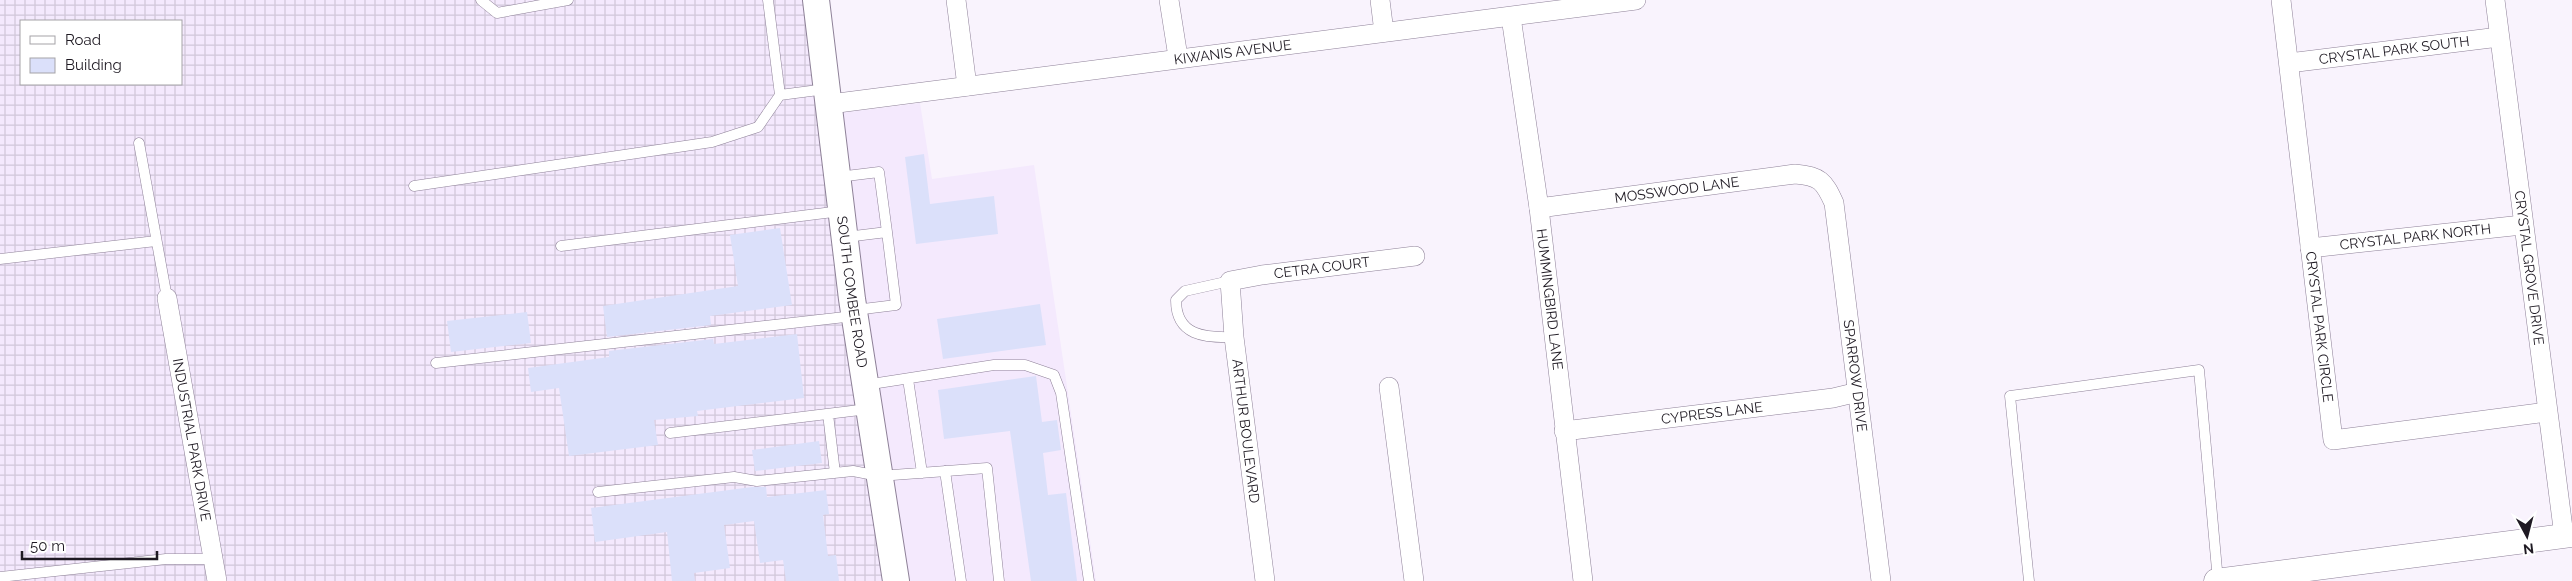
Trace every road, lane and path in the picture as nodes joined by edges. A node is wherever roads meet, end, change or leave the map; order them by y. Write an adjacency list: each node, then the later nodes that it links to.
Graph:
1 (481, 0): 2 (lane)
2 (568, 0)
3 (768, 0): 18 (lane)
4 (816, 0): 19 (main road, SOUTH COMBEE ROAD)
5 (956, 0): 17 (street)
6 (1169, 0): 15 (street)
7 (1380, 0): 13 (street)
8 (1636, 0): 11 (street, KIWANIS AVENUE)
9 (2280, 0): 16 (street, CRYSTAL PARK CIRCLE)
10 (2495, 0): 14 (street, CRYSTAL GROVE DRIVE)
11 (1594, 3): 12 (street, KIWANIS AVENUE)
12 (1511, 17): 13 (street, KIWANIS AVENUE); 24 (street, HUMMINGBIRD LANE)
13 (1384, 32): 15 (street, KIWANIS AVENUE)
14 (2499, 37): 16 (street, CRYSTAL PARK SOUTH); 26 (street, CRYSTAL GROVE DRIVE)
15 (1178, 57): 17 (street, KIWANIS AVENUE)
16 (2289, 63): 31 (street, CRYSTAL PARK CIRCLE)
17 (967, 86): 19 (street, KIWANIS AVENUE)
18 (780, 94): 19 (lane); 23 (lane)
19 (829, 96): 21 (main road, SOUTH COMBEE ROAD)
20 (140, 142): 29 (lane)
21 (838, 177): 25 (main road, SOUTH COMBEE ROAD); 27 (lane)
22 (1815, 177): 24 (street, MOSSWOOD LANE); 41 (street, SPARROW DRIVE)
23 (414, 186)
24 (1539, 208): 45 (street, HUMMINGBIRD LANE)
25 (842, 211): 28 (main road, SOUTH COMBEE ROAD); 30 (lane)
26 (2522, 225): 31 (street, CRYSTAL PARK NORTH); 43 (street, CRYSTAL GROVE DRIVE)
27 (886, 232): 28 (lane); 36 (lane)
28 (845, 237): 36 (main road, SOUTH COMBEE ROAD)
29 (156, 241): 32 (lane); 35 (lane)
30 (561, 246)
31 (2310, 248): 43 (street, CRYSTAL PARK CIRCLE)
32 (0, 256)
33 (1415, 256): 34 (street, CETRA COURT)
34 (1230, 282): 37 (street, ARTHUR BOULEVARD); 37 (lane)
35 (166, 298): 53 (street, INDUSTRIAL PARK DRIVE)
36 (854, 313): 38 (lane); 42 (main road, SOUTH COMBEE ROAD)
37 (1234, 337): 60 (street, ARTHUR BOULEVARD)
38 (436, 363)
39 (908, 379): 42 (lane); 49 (lane); 59 (lane)
40 (1389, 387): 61 (street)
41 (1858, 392): 45 (street, CYPRESS LANE); 63 (street, SPARROW DRIVE)
42 (867, 397): 44 (lane); 50 (main road, SOUTH COMBEE ROAD)
43 (2547, 412): 52 (street, CRYSTAL GROVE DRIVE)
44 (828, 414): 46 (lane); 48 (lane)
45 (1564, 431): 62 (street, HUMMINGBIRD LANE)
46 (670, 433)
47 (945, 471): 49 (lane); 57 (lane); 58 (lane)
48 (835, 473): 50 (lane); 51 (lane)
49 (922, 473): 50 (lane)
50 (879, 476): 56 (main road, SOUTH COMBEE ROAD)
51 (598, 492)
52 (2568, 536): 65 (street)
53 (212, 559): 54 (lane); 55 (street, INDUSTRIAL PARK DRIVE)
54 (0, 577)
55 (216, 581)
56 (896, 581)
57 (961, 581)
58 (999, 581)
59 (1089, 581)
60 (1265, 581)
61 (1414, 581)
62 (1583, 581)
63 (1881, 581)
64 (2029, 581): 65 (lane)
65 (2217, 581)

